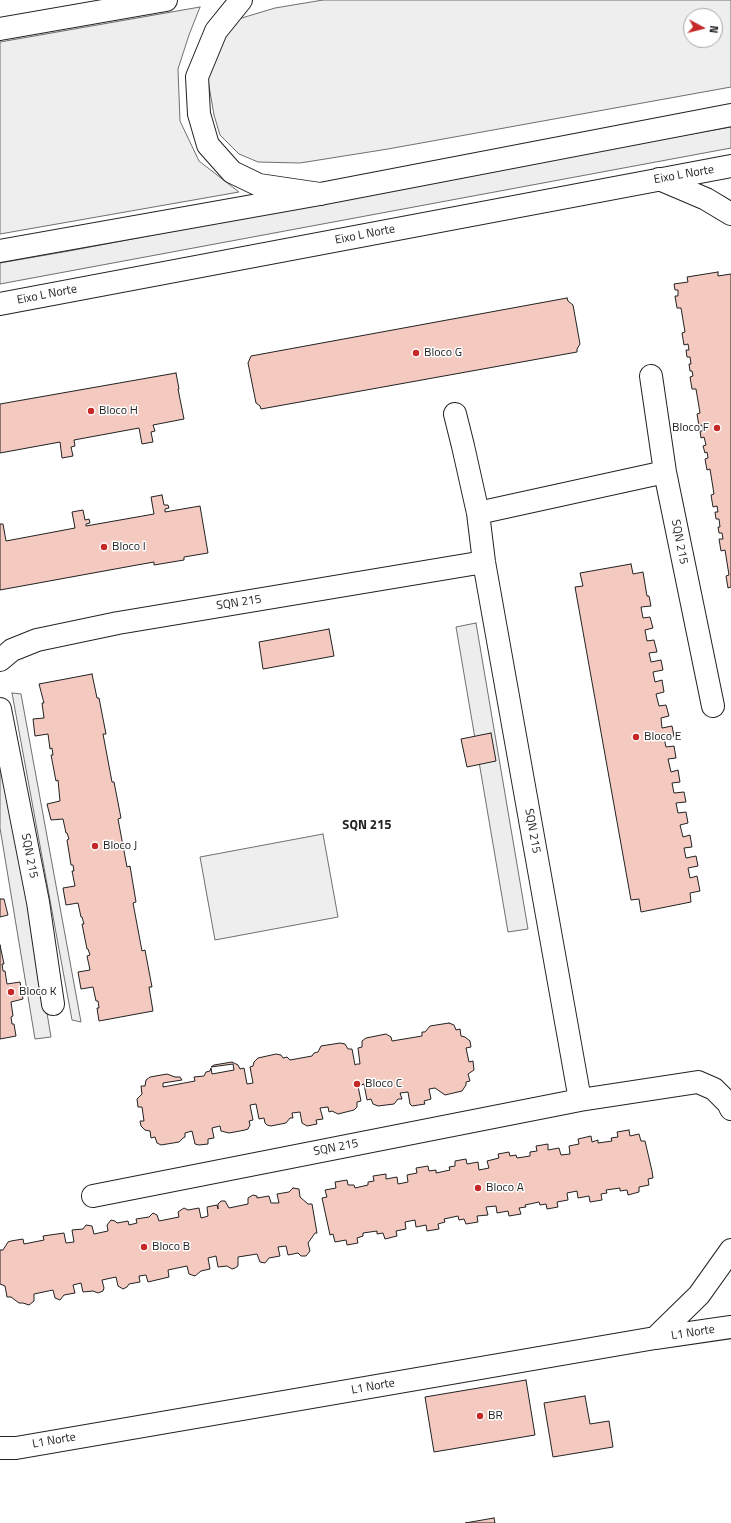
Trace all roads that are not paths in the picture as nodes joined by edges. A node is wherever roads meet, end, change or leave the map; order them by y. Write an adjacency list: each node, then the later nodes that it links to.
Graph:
1 (166, 0): 3 (main road)
2 (241, 0): 7 (main road)
3 (0, 28)
4 (731, 115): 7 (main road)
5 (731, 166): 6 (main road, Eixo L Norte)
6 (659, 179): 8 (main road); 10 (main road, Eixo L Norte)
7 (320, 194): 9 (main road)
8 (731, 214)
9 (0, 250)
10 (0, 304)
11 (651, 376): 13 (main road, SQN 215)
12 (455, 414): 14 (main road, SQN 215)
13 (665, 472): 14 (main road); 17 (main road, SQN 215)
14 (478, 513): 15 (main road, SQN 215)
15 (484, 562): 16 (main road, SQN 215); 20 (main road, SQN 215)
16 (0, 660)
17 (713, 706)
18 (0, 709): 19 (main road, SQN 215)
19 (53, 1004)
20 (580, 1100): 21 (main road, SQN 215); 22 (main road, SQN 215)
21 (731, 1109)
22 (93, 1196)
23 (731, 1250): 25 (main road)
24 (731, 1327): 25 (main road, L1 Norte)
25 (655, 1338): 26 (main road, L1 Norte)
26 (5, 1450)

